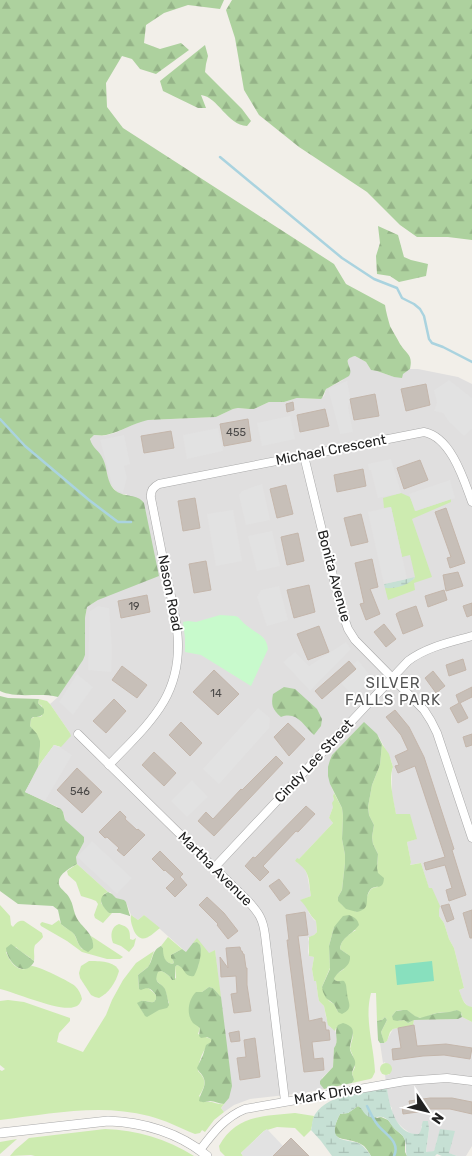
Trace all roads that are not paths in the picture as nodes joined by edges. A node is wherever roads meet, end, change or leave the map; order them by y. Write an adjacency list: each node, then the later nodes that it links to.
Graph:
1 (304, 456): 2 (street, Michael Crescent); 3 (street, Michael Crescent); 5 (street, Bonita Avenue)
2 (152, 489): 7 (street, Nason Road)
3 (472, 502)
4 (472, 636): 5 (street, Cindy Lee Street)
5 (392, 678): 8 (street, Bonita Avenue); 9 (street, Cindy Lee Street)
6 (78, 734): 7 (street, Martha Avenue)
7 (109, 765): 9 (street, Martha Avenue)
8 (472, 838)
9 (214, 868): 11 (street, Martha Avenue)
10 (472, 1081): 11 (street, Mark Drive)
11 (286, 1101): 13 (street, Mark Drive)
12 (0, 1133): 13 (street)
13 (204, 1153)

